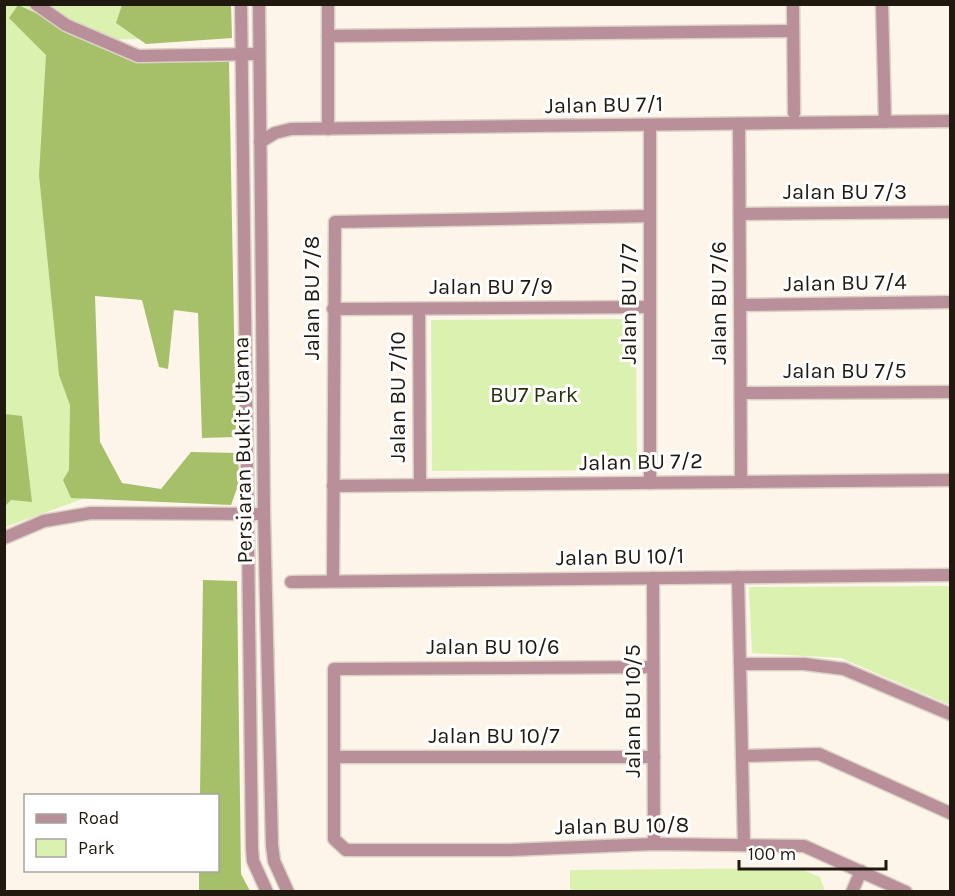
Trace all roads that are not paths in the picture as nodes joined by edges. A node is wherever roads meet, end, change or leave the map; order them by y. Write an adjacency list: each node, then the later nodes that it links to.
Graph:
1 (36, 4): 9 (street)
2 (241, 4): 9 (street, Persiaran Bukit Utama)
3 (259, 4): 10 (street, Persiaran Bukit Utama)
4 (328, 4): 8 (street)
5 (793, 4): 7 (street)
6 (882, 4): 13 (street)
7 (794, 31): 8 (street); 11 (street)
8 (328, 36): 16 (street)
9 (241, 54): 10 (street); 33 (street, Persiaran Bukit Utama)
10 (259, 54): 17 (street, Persiaran Bukit Utama)
11 (794, 113)
12 (951, 121): 13 (street, Jalan BU 7/1)
13 (885, 122): 14 (street, Jalan BU 7/1)
14 (739, 124): 15 (street, Jalan BU 7/1); 19 (street, Jalan BU 7/6)
15 (650, 125): 16 (street, Jalan BU 7/1); 20 (street, Jalan BU 7/7)
16 (328, 129): 17 (street, Jalan BU 7/1)
17 (261, 142): 34 (street, Persiaran Bukit Utama)
18 (951, 213): 19 (street, Jalan BU 7/3)
19 (740, 214): 22 (street, Jalan BU 7/6)
20 (650, 216): 23 (street, Jalan BU 7/7); 24 (street, Jalan BU 7/8)
21 (951, 302): 22 (street, Jalan BU 7/4)
22 (740, 305): 27 (street, Jalan BU 7/6)
23 (650, 307): 25 (street, Jalan BU 7/9); 30 (street, Jalan BU 7/7)
24 (333, 309): 25 (street, Jalan BU 7/9); 32 (street, Jalan BU 7/8)
25 (419, 309): 31 (street, Jalan BU 7/10)
26 (951, 392): 27 (street, Jalan BU 7/5)
27 (741, 393): 29 (street, Jalan BU 7/6)
28 (951, 480): 29 (street, Jalan BU 7/2)
29 (741, 482): 30 (street, Jalan BU 7/2)
30 (650, 483): 31 (street, Jalan BU 7/2)
31 (420, 485): 32 (street, Jalan BU 7/2)
32 (333, 486): 39 (street, Jalan BU 7/8)
33 (247, 514): 34 (street); 35 (street); 51 (street, Persiaran Bukit Utama)
34 (264, 514): 52 (street, Persiaran Bukit Utama)
35 (4, 538)
36 (951, 574): 37 (street, Jalan BU 10/1)
37 (738, 577): 38 (street, Jalan BU 10/1); 41 (street)
38 (653, 578): 39 (street, Jalan BU 10/1); 42 (street, Jalan BU 10/5)
39 (333, 581): 40 (street, Jalan BU 10/1)
40 (291, 582)
41 (740, 664): 43 (street); 44 (street)
42 (653, 668): 45 (street, Jalan BU 10/6); 46 (street, Jalan BU 10/5)
43 (951, 714)
44 (742, 756): 47 (street); 49 (street)
45 (334, 757): 46 (street, Jalan BU 10/7); 48 (street, Jalan BU 10/8)
46 (654, 757): 48 (street, Jalan BU 10/5)
47 (951, 813)
48 (654, 844): 49 (street, Jalan BU 10/8)
49 (744, 845): 50 (street, Jalan BU 10/8)
50 (861, 871): 53 (street); 54 (street, Jalan BU 10/8)
51 (267, 891)
52 (288, 891)
53 (852, 891)
54 (906, 891)

